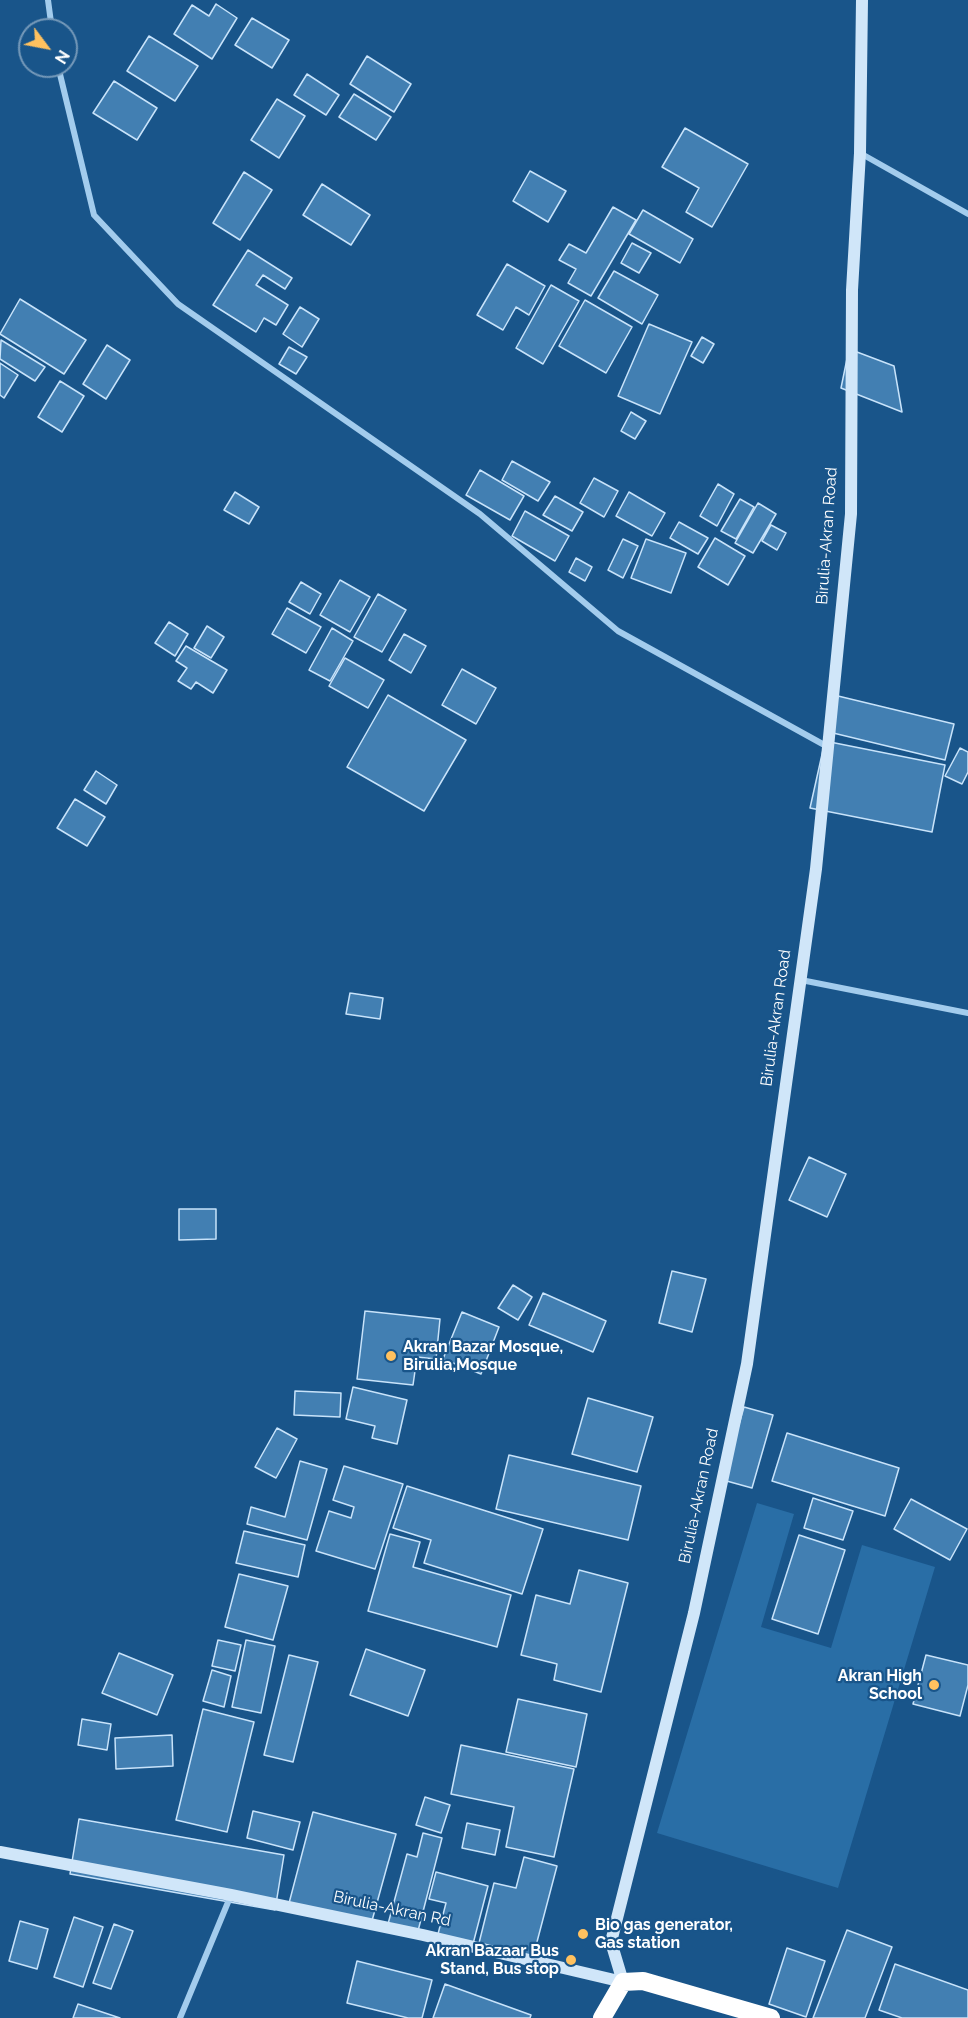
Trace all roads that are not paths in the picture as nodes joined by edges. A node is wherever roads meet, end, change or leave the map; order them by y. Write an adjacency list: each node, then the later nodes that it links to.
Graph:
1 (48, 0): 3 (street)
2 (862, 0): 5 (street, Birulia-Akran Road)
3 (50, 18)
4 (60, 78): 7 (street)
5 (860, 153): 6 (street); 7 (street, Birulia-Akran Road)
6 (968, 214)
7 (828, 747): 8 (street, Birulia-Akran Road)
8 (801, 980): 9 (street); 12 (street, Birulia-Akran Road)
9 (968, 1013)
10 (0, 1852): 11 (street, Birulia-Akran Rd)
11 (231, 1895): 12 (street, Birulia-Akran Rd); 13 (street)
12 (623, 1982): 14 (highway); 15 (highway, Birulia-Akran Rd)
13 (180, 2018)
14 (602, 2018)
15 (771, 2018)

